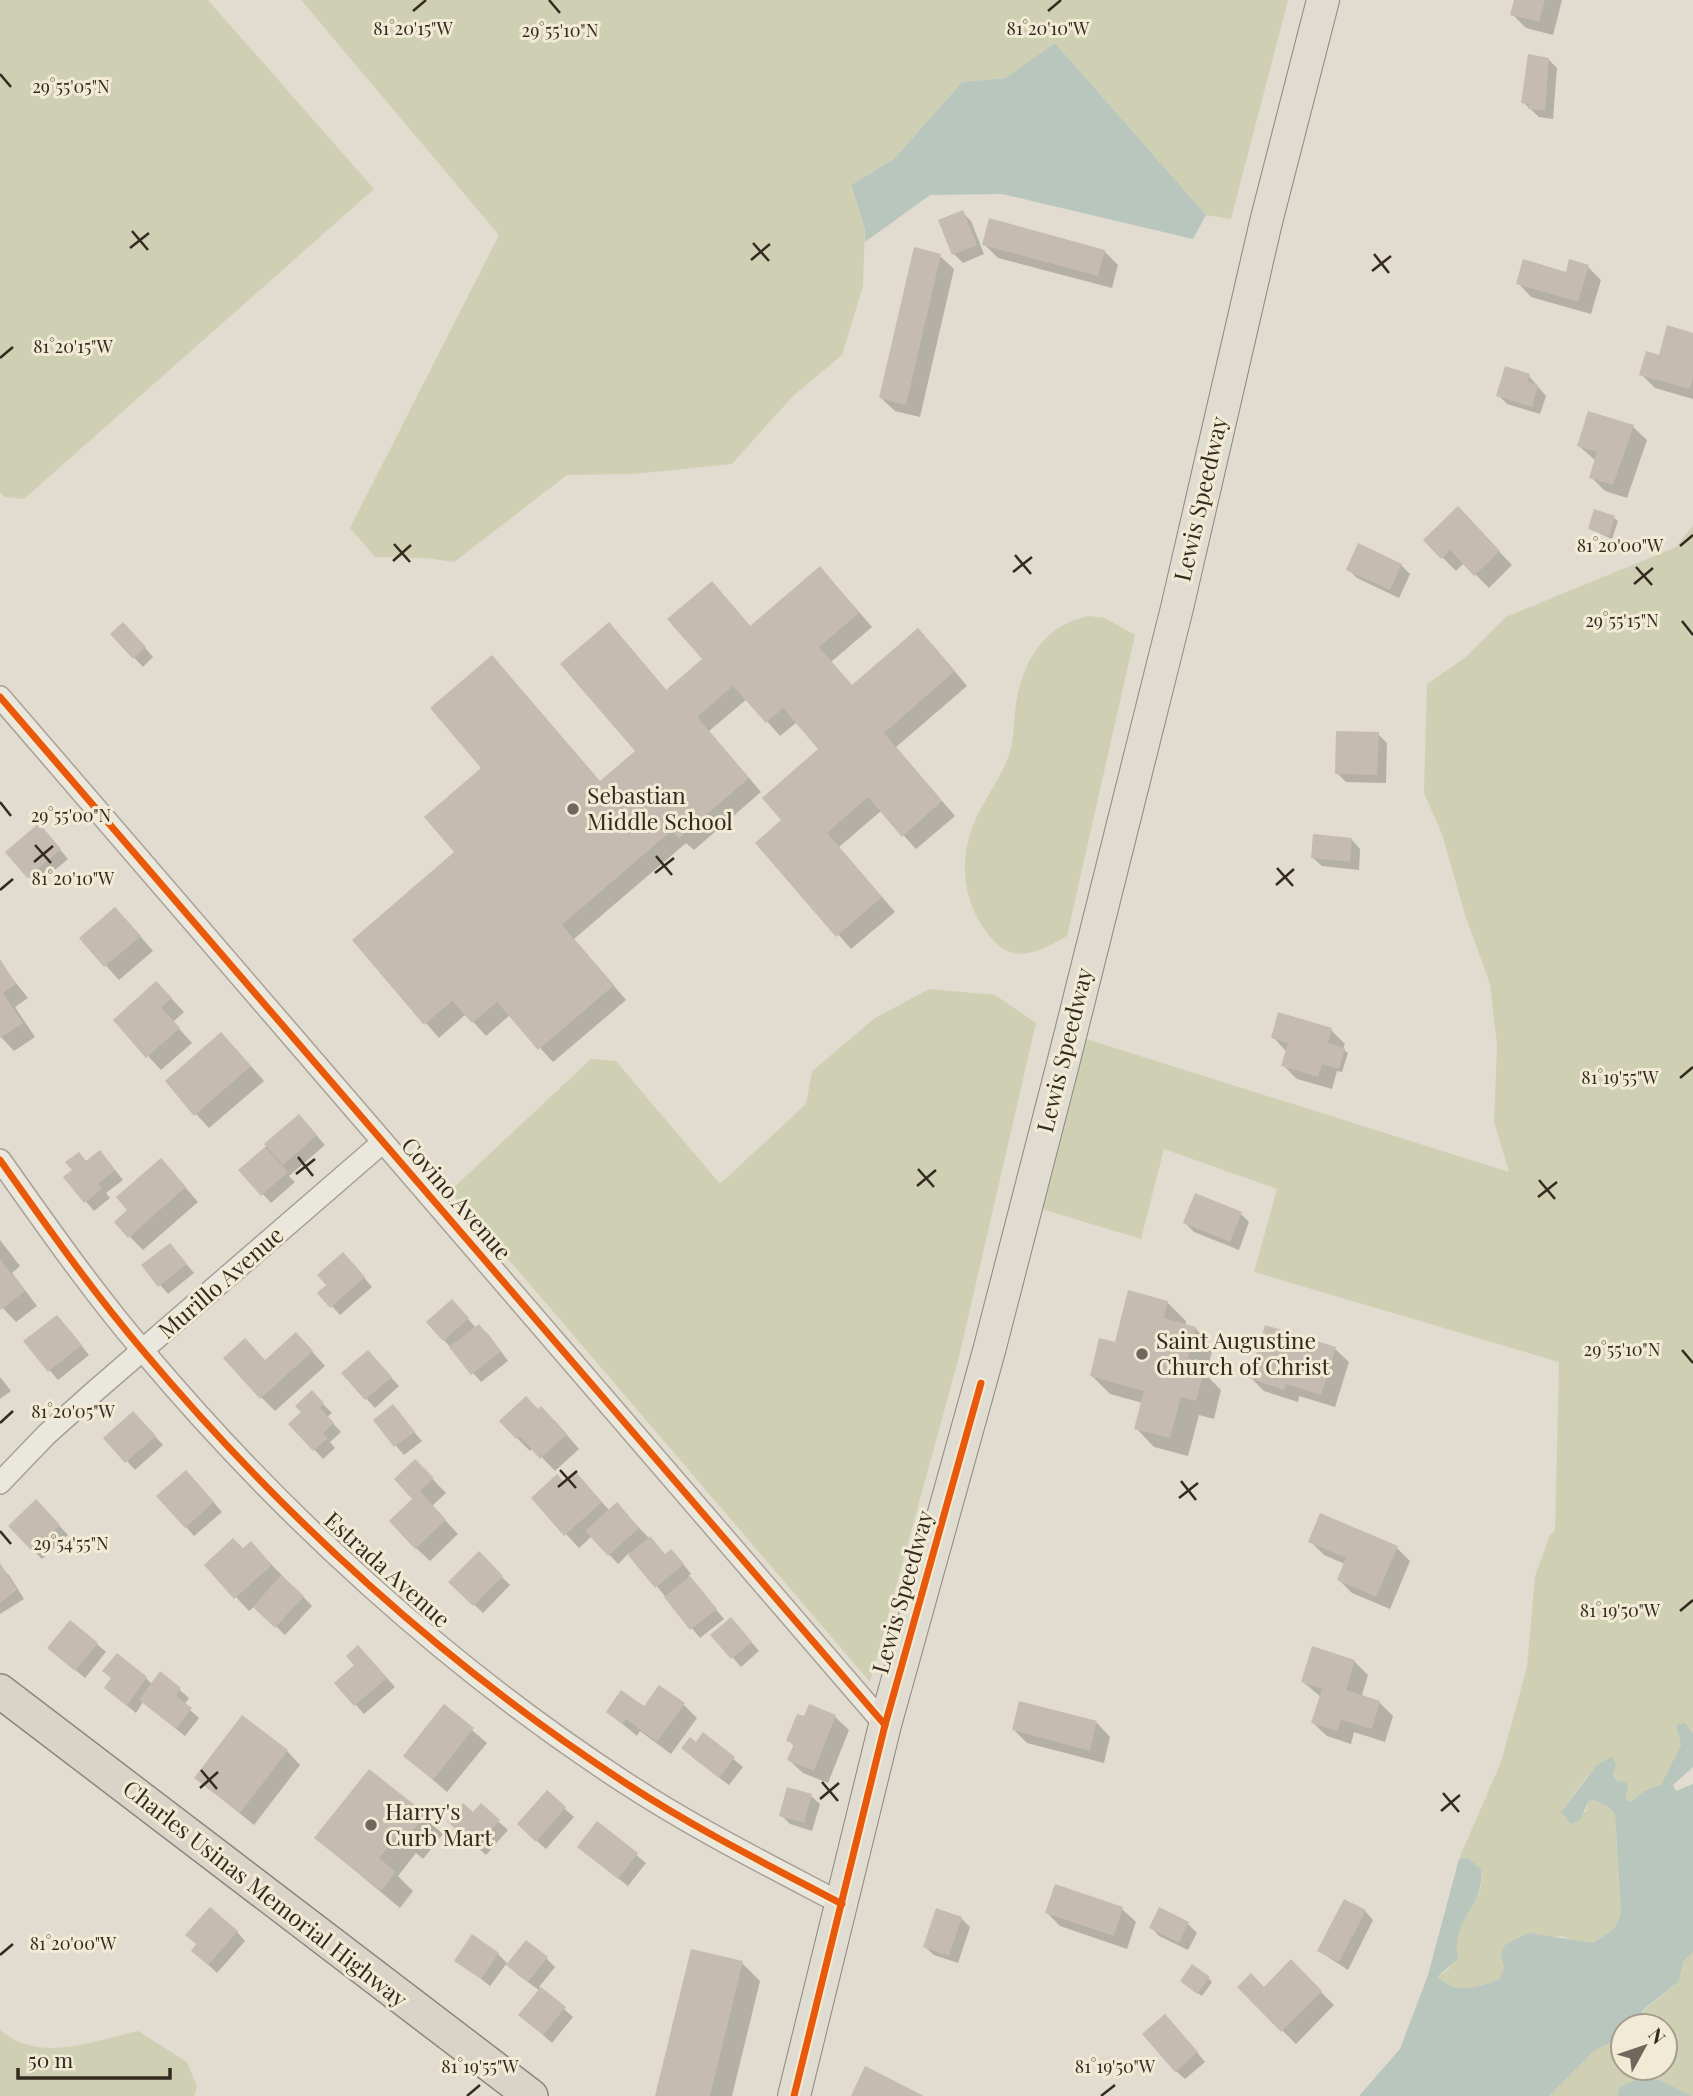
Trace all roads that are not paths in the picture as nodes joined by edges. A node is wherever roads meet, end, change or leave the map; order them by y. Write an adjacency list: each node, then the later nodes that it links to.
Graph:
1 (1323, 0): 8 (main road, Lewis Speedway)
2 (0, 696): 3 (street, Covino Avenue)
3 (383, 1142): 5 (street, Murillo Avenue); 8 (street, Covino Avenue)
4 (0, 1160): 5 (street, Estrada Avenue)
5 (143, 1351): 6 (street, Murillo Avenue); 9 (street, Estrada Avenue)
6 (0, 1483)
7 (0, 1691): 10 (highway, Charles Usinas Memorial Highway)
8 (885, 1725): 9 (main road, Lewis Speedway)
9 (842, 1904): 11 (main road, Lewis Speedway)
10 (531, 2096)
11 (794, 2096)

